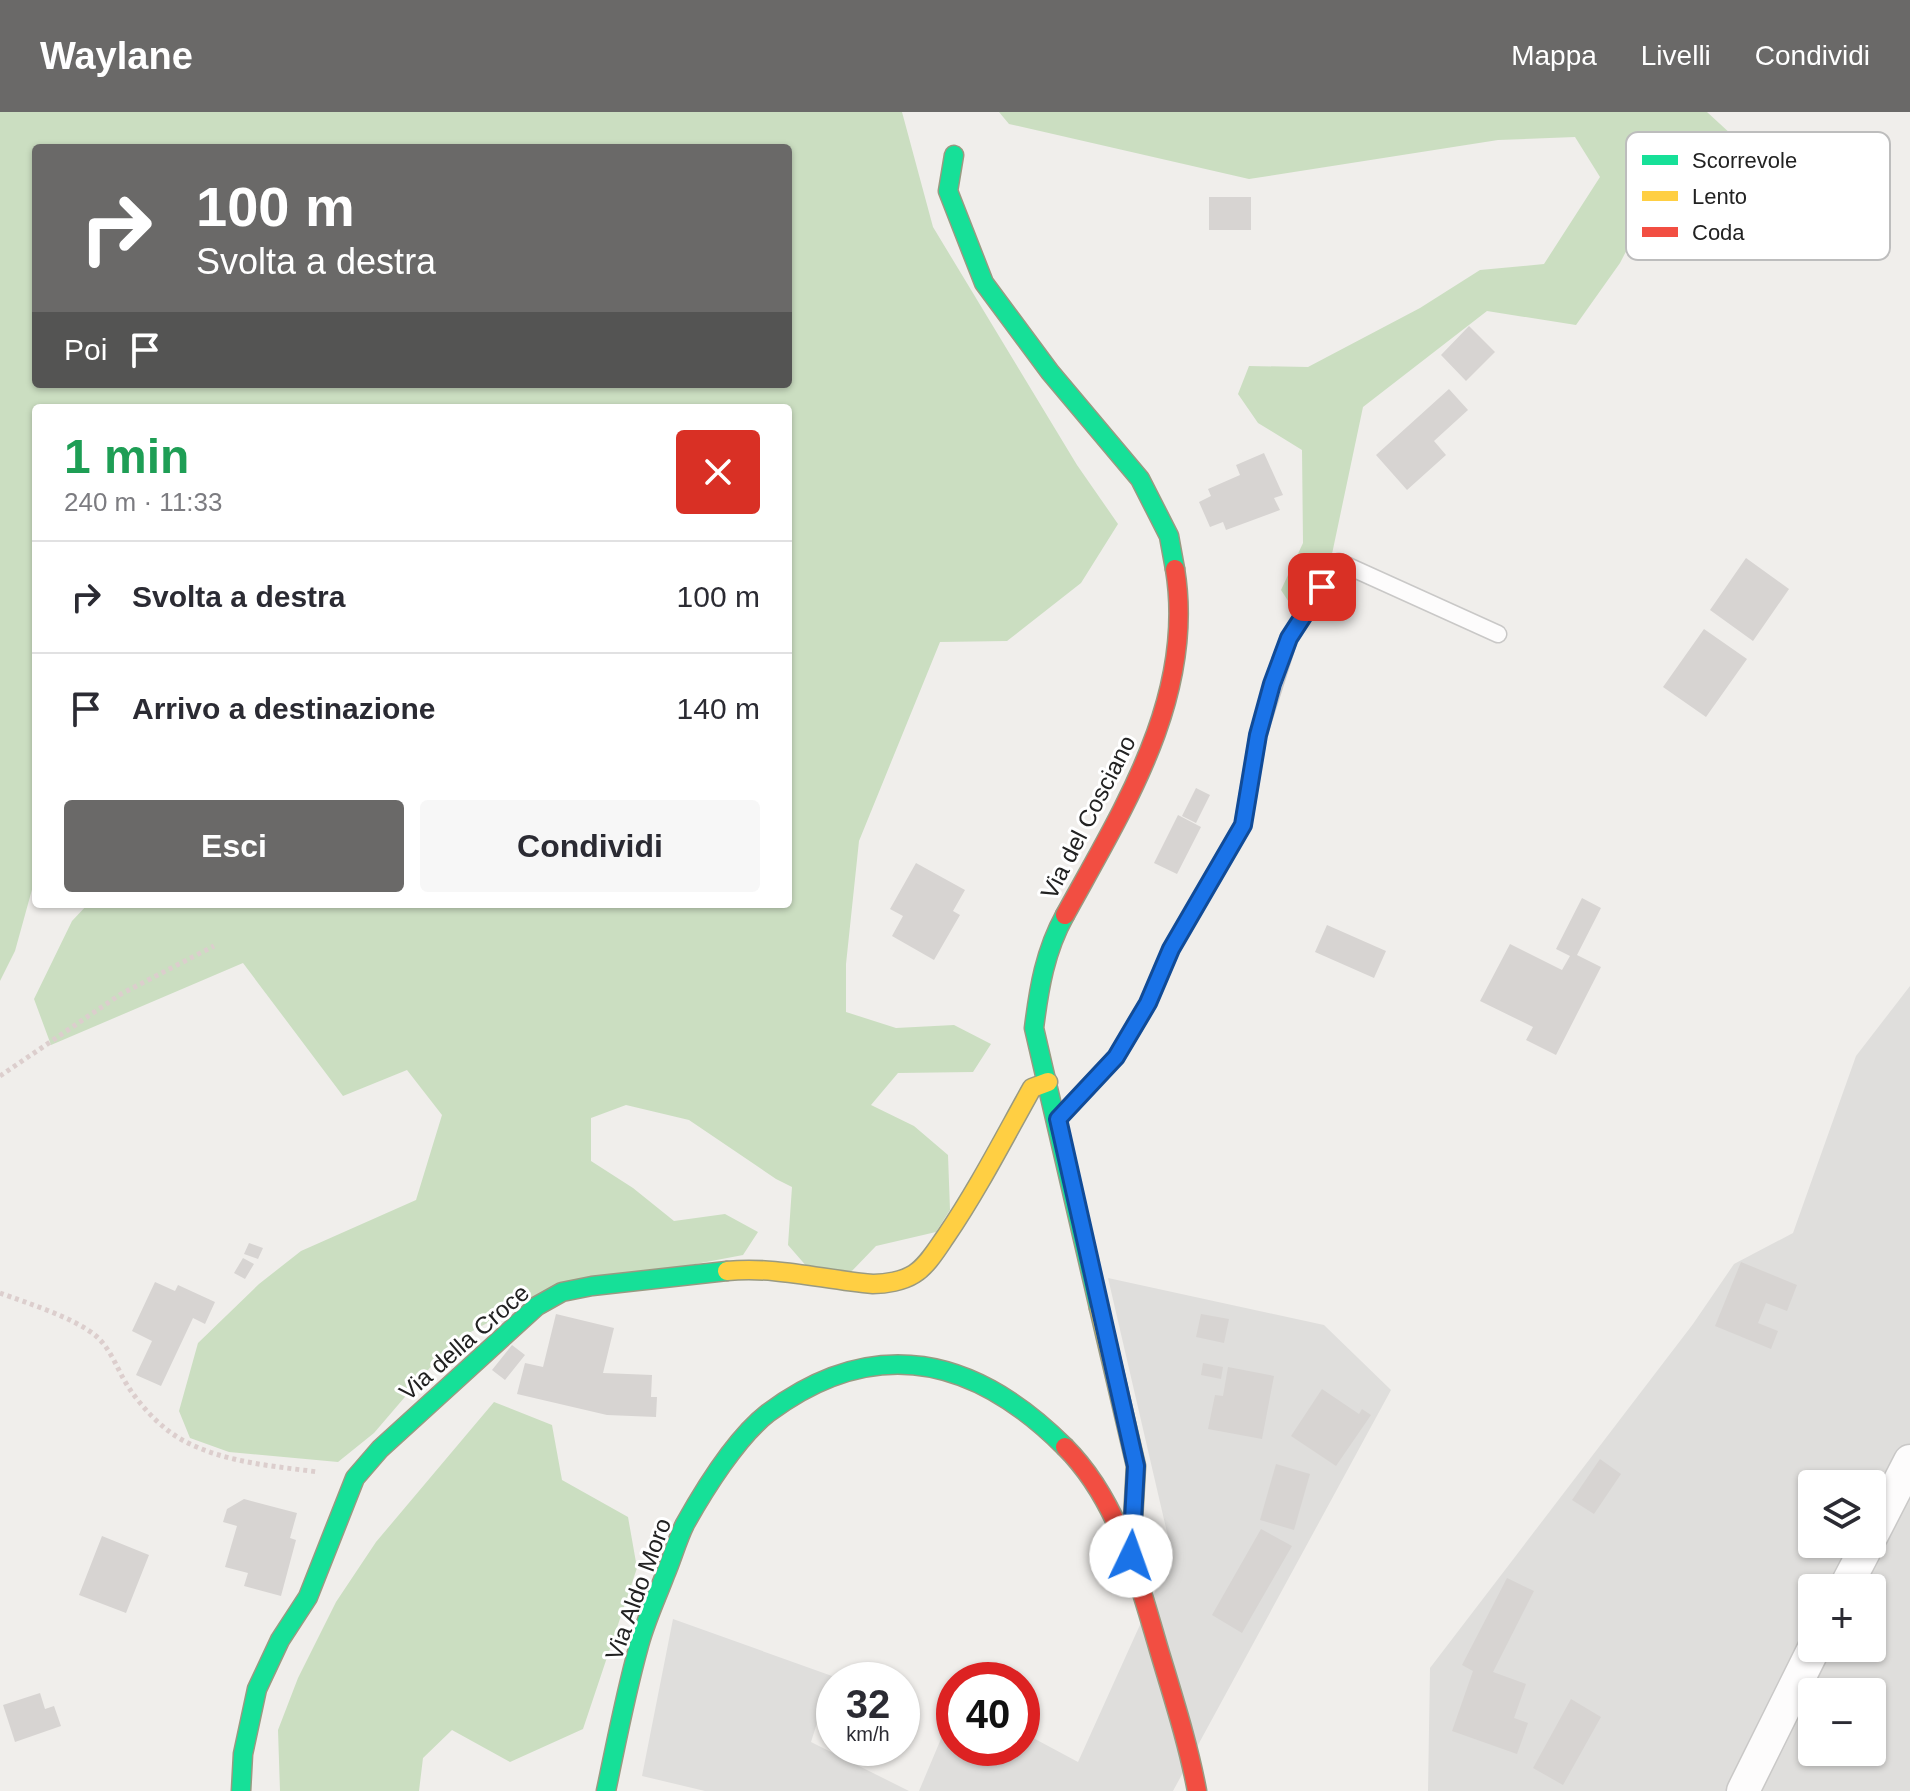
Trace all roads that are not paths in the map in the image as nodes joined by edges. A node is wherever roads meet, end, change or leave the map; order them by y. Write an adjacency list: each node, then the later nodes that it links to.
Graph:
1 (954, 155): 3 (street, Via del Cosciano)
2 (1498, 634): 4 (lane)
3 (1048, 1082): 4 (street, Via del Cosciano); 9 (street, Via della Croce)
4 (1058, 1119): 7 (street, Via del Cosciano)
5 (1910, 1461): 6 (street)
6 (1886, 1508)
7 (1131, 1556): 10 (street, Via Aldo Moro); 11 (street, Via Aldo Moro)
8 (1807, 1662): 12 (street)
9 (241, 1791)
10 (606, 1791)
11 (1197, 1791)
12 (1743, 1791)

